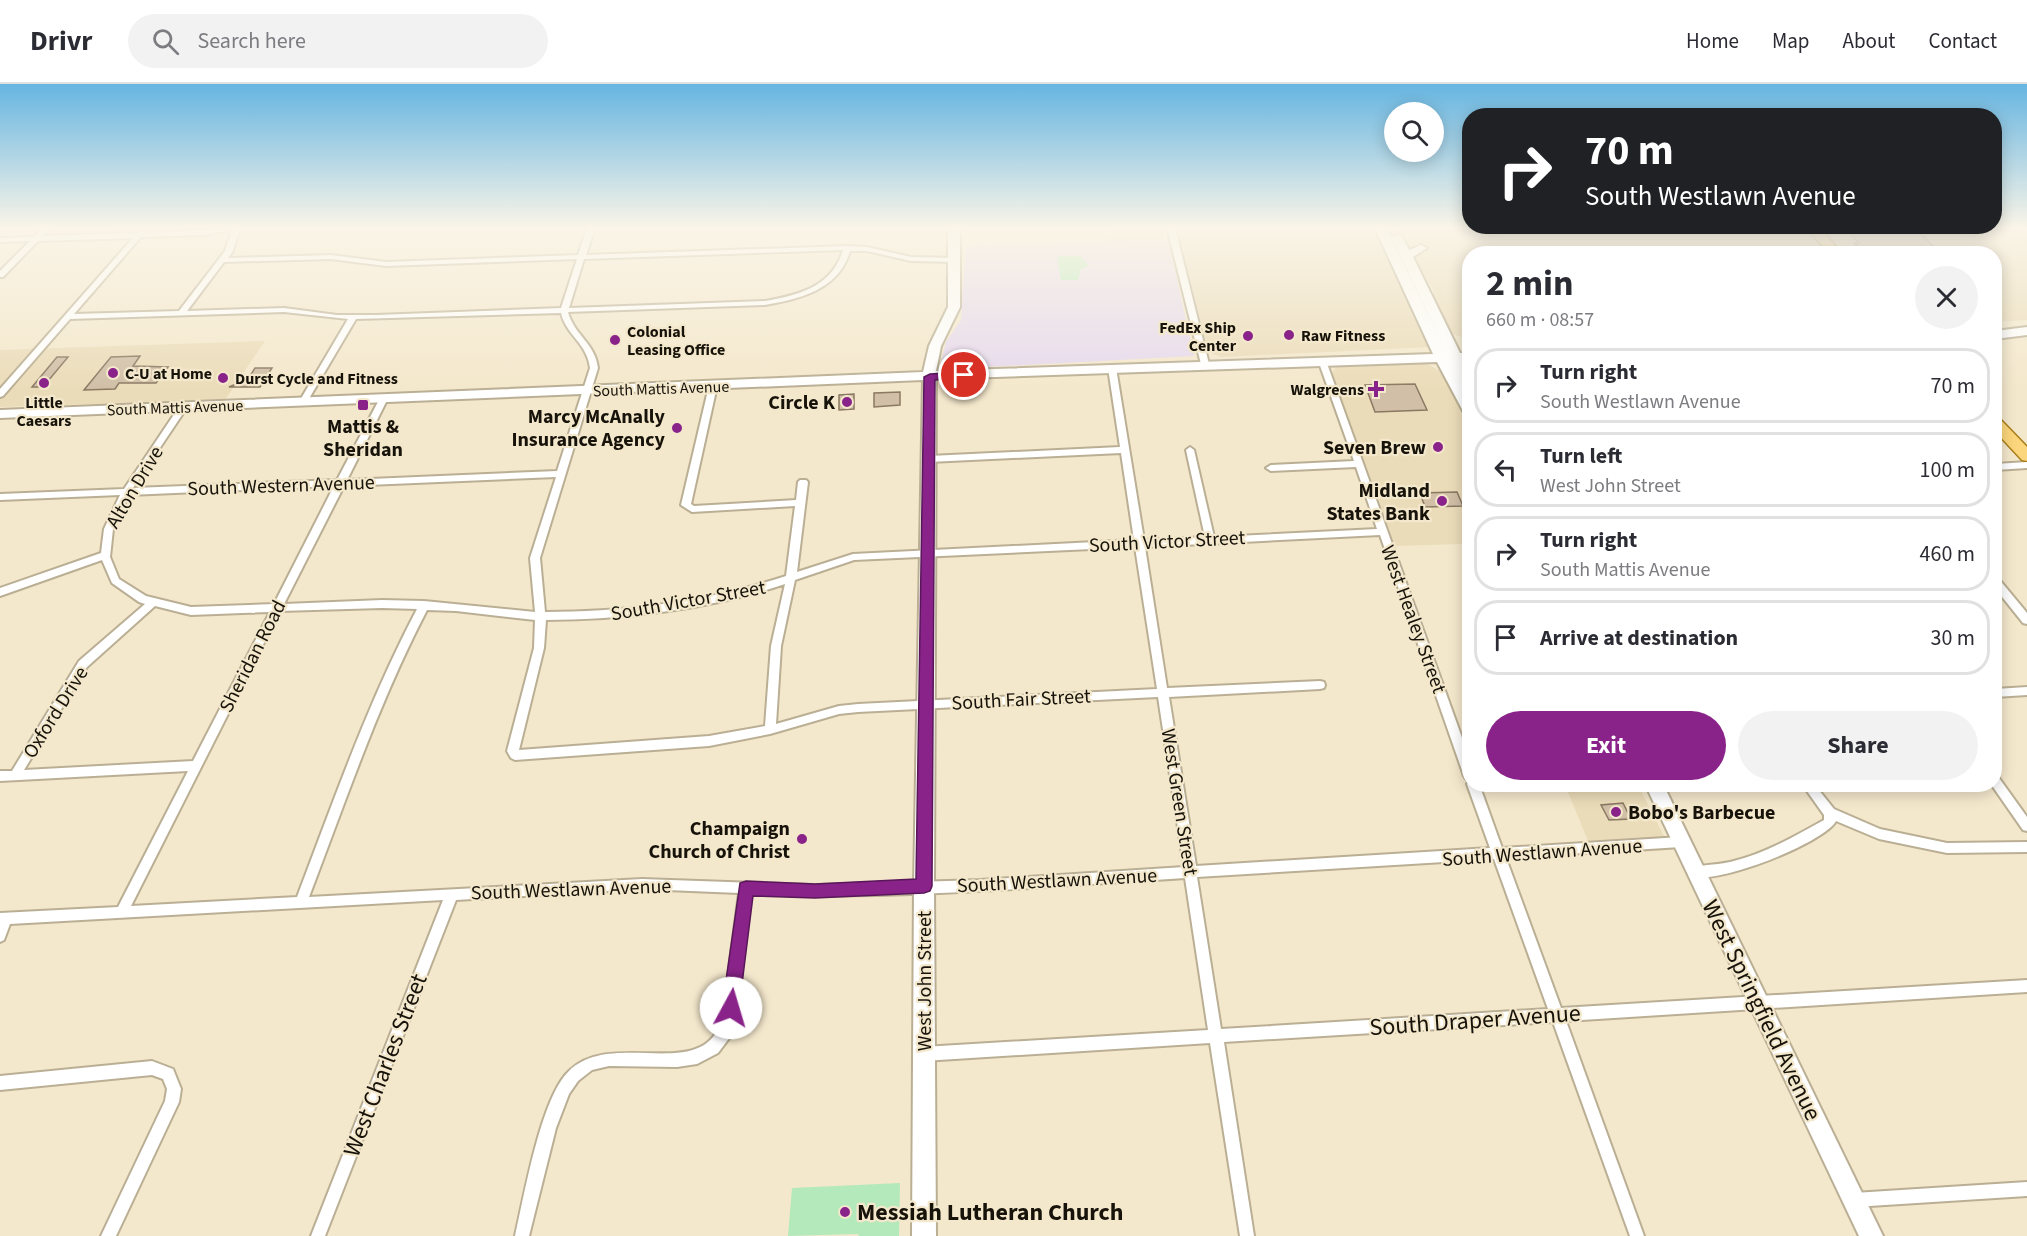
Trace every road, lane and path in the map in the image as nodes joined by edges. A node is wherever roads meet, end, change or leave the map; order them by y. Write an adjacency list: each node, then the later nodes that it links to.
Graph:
1 (98, 282): 11 (street)
2 (205, 282): 10 (street)
3 (573, 282): 9 (street)
4 (826, 282): 9 (street)
5 (955, 282): 26 (main road, West John Street)
6 (1184, 282): 23 (street)
7 (1409, 282): 20 (main road)
8 (1417, 282): 20 (main road)
9 (564, 310): 12 (street); 28 (street)
10 (181, 314): 11 (street); 12 (street)
11 (67, 317): 30 (street)
12 (352, 318): 32 (street)
13 (2027, 324): 14 (main road)
14 (2002, 326)
15 (2027, 331): 16 (main road)
16 (2002, 336)
17 (2002, 337): 18 (main road)
18 (2027, 338)
19 (1462, 349): 20 (main road, South Mattis Avenue)
20 (1446, 353): 21 (main road, South Mattis Avenue); 22 (main road, South Mattis Avenue); 25 (main road); 29 (main road)
21 (1462, 356)
22 (1322, 360): 23 (main road, South Mattis Avenue); 40 (street, West Healey Street)
23 (1205, 364): 24 (main road, South Mattis Avenue)
24 (1112, 368): 26 (main road, South Mattis Avenue); 36 (street, West Green Street)
25 (1462, 376)
26 (930, 377): 27 (main road, South Mattis Avenue); 39 (main road, West John Street)
27 (713, 386): 28 (main road, South Mattis Avenue); 49 (street)
28 (587, 391): 31 (main road, South Mattis Avenue); 44 (street)
29 (1462, 392)
30 (0, 394)
31 (384, 399): 32 (main road, South Mattis Avenue); 46 (street, Sheridan Road)
32 (303, 402): 33 (main road, South Mattis Avenue)
33 (184, 406): 34 (main road, South Mattis Avenue); 47 (street, Alton Drive)
34 (0, 414)
35 (2002, 429): 38 (main road)
36 (1125, 450): 39 (street); 52 (street, West Green Street)
37 (1190, 450): 51 (street)
38 (2027, 456)
39 (929, 459): 53 (main road, West John Street)
40 (1359, 464): 43 (street); 50 (street, West Healey Street)
41 (2027, 465): 42 (street)
42 (2002, 467)
43 (1271, 468)
44 (561, 474): 46 (street, South Western Avenue); 61 (street)
45 (803, 482): 49 (street)
46 (340, 483): 47 (street, South Western Avenue); 60 (street, Sheridan Road)
47 (128, 492): 48 (street, South Western Avenue); 54 (street, Alton Drive)
48 (0, 497)
49 (801, 503): 55 (street)
50 (1383, 532): 51 (street, South Victor Street); 69 (street, West Healey Street)
51 (1209, 539): 52 (street, South Victor Street)
52 (1139, 542): 53 (street, South Victor Street); 65 (street, West Green Street)
53 (928, 553): 55 (street, South Victor Street); 67 (main road, West John Street)
54 (104, 555): 57 (street); 58 (street, Alton Drive)
55 (791, 578): 61 (street, South Victor Street); 68 (street)
56 (2002, 590): 62 (street)
57 (0, 591)
58 (151, 604): 60 (street, Alton Drive); 71 (street, Oxford Drive)
59 (424, 605): 60 (street, South Victor Street); 61 (street, South Victor Street); 87 (street)
60 (276, 608): 70 (street, Sheridan Road)
61 (541, 616): 68 (street, South Fair Street)
62 (2027, 620)
63 (1320, 684): 65 (street, South Fair Street)
64 (2027, 691): 66 (street)
65 (1164, 693): 67 (street, South Fair Street); 82 (street, West Green Street)
66 (2002, 693)
67 (926, 704): 68 (street, South Fair Street); 84 (main road, West John Street)
68 (770, 730)
69 (1462, 754)
70 (196, 766): 71 (street); 88 (street, Sheridan Road)
71 (15, 775): 72 (street)
72 (0, 776)
73 (2002, 791): 78 (street)
74 (1476, 792): 81 (street)
75 (1658, 792): 79 (main road, West Springfield Avenue)
76 (1813, 792): 77 (street)
77 (1830, 813): 80 (street); 83 (street)
78 (2027, 826)
79 (1681, 842): 81 (street, South Westlawn Avenue); 83 (main road, West Springfield Avenue)
80 (2027, 847)
81 (1499, 855): 82 (street, South Westlawn Avenue); 93 (street)
82 (1191, 872): 84 (street, South Westlawn Avenue); 94 (street, West Green Street)
83 (1696, 872): 92 (main road, West Springfield Avenue)
84 (924, 886): 85 (street, South Westlawn Avenue); 95 (main road, West John Street)
85 (746, 888): 86 (street, South Westlawn Avenue); 101 (street)
86 (452, 894): 87 (street, South Westlawn Avenue); 100 (street, West Charles Street)
87 (301, 902): 88 (street, South Westlawn Avenue)
88 (121, 913): 89 (street, South Westlawn Avenue)
89 (3, 919): 90 (street)
90 (0, 936)
91 (2027, 986): 92 (street, South Draper Avenue)
92 (1759, 1003): 93 (street, South Draper Avenue); 98 (main road, West Springfield Avenue)
93 (1555, 1014): 94 (street, South Draper Avenue); 104 (street)
94 (1216, 1036): 95 (street, South Draper Avenue); 103 (street, West Green Street)
95 (924, 1054): 102 (main road, West John Street)
96 (0, 1083): 99 (street)
97 (2027, 1189): 98 (street)
98 (1854, 1200): 105 (main road, West Springfield Avenue)
99 (108, 1236)
100 (318, 1236)
101 (522, 1236)
102 (924, 1236)
103 (1247, 1236)
104 (1637, 1236)
105 (1871, 1236)

